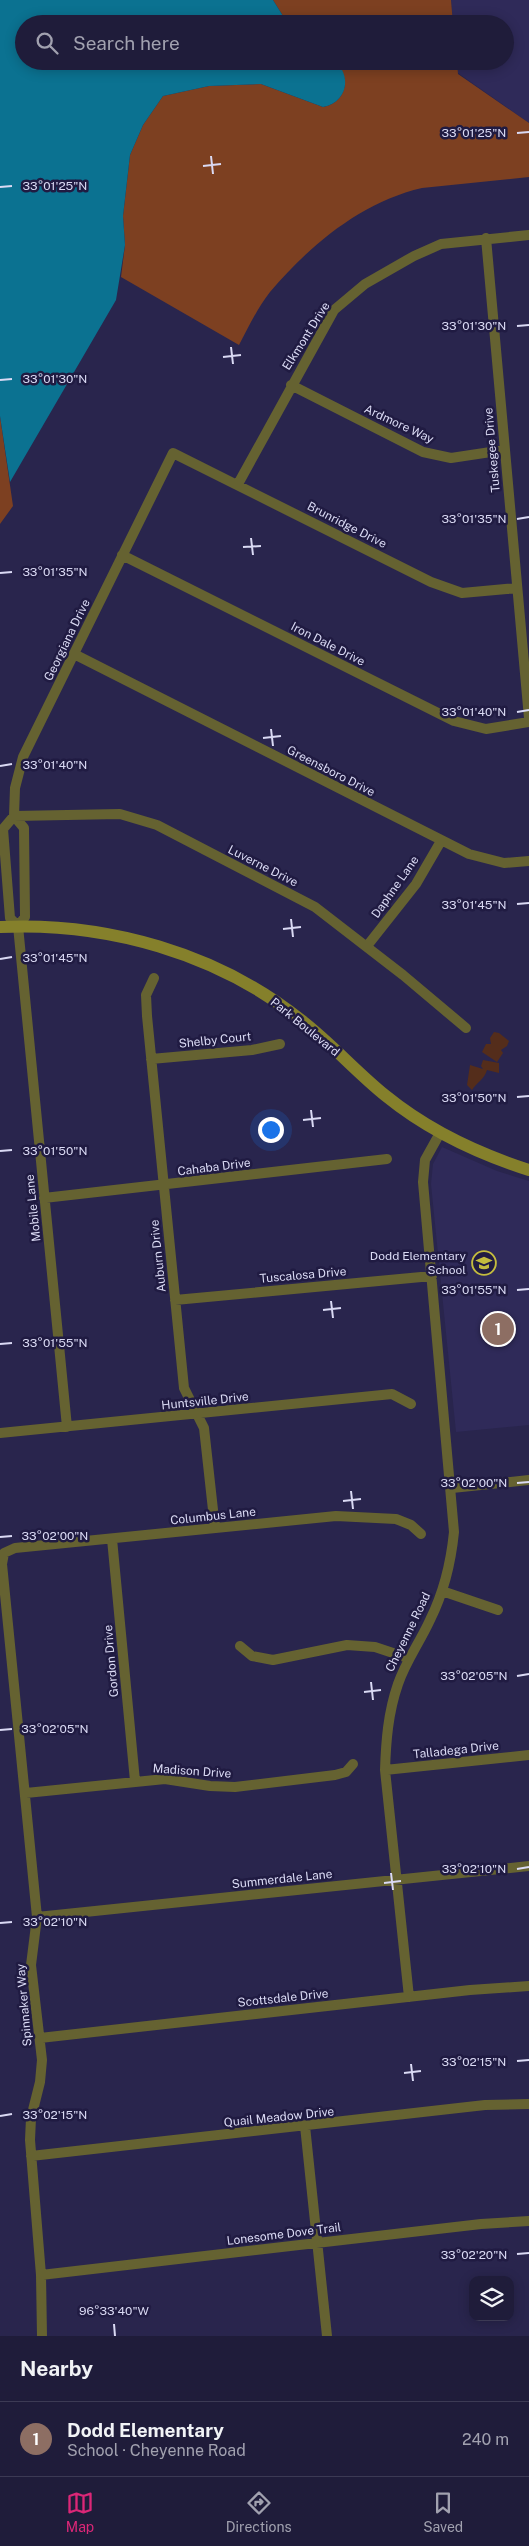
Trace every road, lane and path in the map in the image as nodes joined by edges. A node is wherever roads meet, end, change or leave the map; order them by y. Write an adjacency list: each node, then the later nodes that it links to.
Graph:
1 (529, 235): 2 (street, Elkmont Drive)
2 (486, 238): 3 (street, Elkmont Drive); 4 (street, Tuskegee Drive)
3 (291, 385): 4 (street, Ardmore Way); 6 (street, Elkmont Drive)
4 (504, 450): 8 (street, Tuskegee Drive)
5 (173, 453): 6 (street, Brunridge Drive); 7 (street, Georgiana Drive)
6 (238, 484): 8 (street, Brunridge Drive)
7 (122, 555): 9 (street, Georgiana Drive); 10 (street, Iron Dale Drive)
8 (517, 588): 10 (street, Tuskegee Drive)
9 (74, 654): 11 (street, Georgiana Drive); 12 (street, Greensboro Drive)
10 (529, 720)
11 (14, 816): 14 (street, Georgiana Drive); 14 (street, Georgiana Drive); 16 (street, Luverne Drive)
12 (441, 841): 13 (street, Greensboro Drive); 16 (street, Daphne Lane)
13 (529, 861)
14 (18, 926): 15 (main road, Park Boulevard); 21 (main road, Park Boulevard); 25 (street, Mobile Lane)
15 (0, 927)
16 (367, 946): 18 (street, Luverne Drive)
17 (154, 978): 20 (street, Auburn Drive)
18 (466, 1028)
19 (280, 1044): 20 (street, Shelby Court)
20 (151, 1059): 24 (street, Auburn Drive)
21 (440, 1133): 23 (main road, Park Boulevard); 26 (street, Cheyenne Road)
22 (387, 1159): 24 (street, Cahaba Drive)
23 (529, 1170)
24 (164, 1185): 25 (street, Cahaba Drive); 27 (street, Auburn Drive)
25 (44, 1198): 30 (street, Mobile Lane)
26 (432, 1276): 27 (street, Tuscalosa Drive); 33 (street, Cheyenne Road)
27 (175, 1300): 29 (street, Auburn Drive)
28 (411, 1404): 29 (street, Huntsville Drive)
29 (198, 1415): 30 (street, Huntsville Drive); 34 (street, Auburn Drive)
30 (67, 1427): 31 (street, Huntsville Drive)
31 (0, 1434)
32 (529, 1480): 33 (street)
33 (452, 1488): 38 (street, Cheyenne Road)
34 (215, 1528): 35 (street, Columbus Lane); 36 (street, Columbus Lane)
35 (421, 1534)
36 (112, 1538): 37 (street, Columbus Lane); 45 (street, Gordon Drive)
37 (4, 1553): 46 (street, Spinnaker Way)
38 (442, 1591): 39 (street); 41 (street, Cheyenne Road)
39 (498, 1610)
40 (240, 1646): 41 (street)
41 (408, 1658): 44 (street, Cheyenne Road)
42 (529, 1755): 44 (street, Talladega Drive)
43 (353, 1764): 45 (street, Madison Drive)
44 (385, 1770): 48 (street, Cheyenne Road)
45 (135, 1781): 46 (street, Madison Drive)
46 (26, 1792): 49 (street, Spinnaker Way)
47 (529, 1866): 48 (street, Summerdale Lane)
48 (396, 1880): 49 (street, Summerdale Lane); 51 (street, Cheyenne Road)
49 (37, 1917): 52 (street, Spinnaker Way)
50 (529, 1986): 51 (street, Scottsdale Drive)
51 (410, 1996): 52 (street, Scottsdale Drive)
52 (40, 2038): 55 (street, Spinnaker Way)
53 (529, 2104): 54 (street, Quail Meadow Drive)
54 (306, 2126): 55 (street, Quail Meadow Drive); 57 (street)
55 (31, 2156): 58 (street, Spinnaker Way)
56 (529, 2221): 57 (street, Lonesome Dove Trail)
57 (318, 2242): 58 (street, Lonesome Dove Trail); 60 (street)
58 (41, 2275): 59 (street, Spinnaker Way)
59 (42, 2336)
60 (327, 2336)

